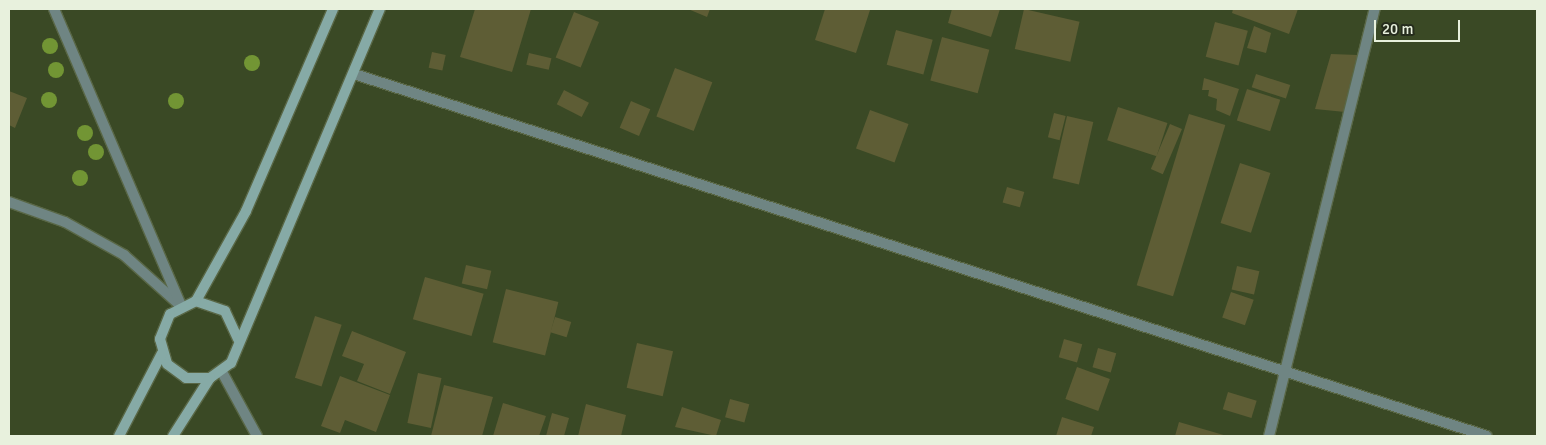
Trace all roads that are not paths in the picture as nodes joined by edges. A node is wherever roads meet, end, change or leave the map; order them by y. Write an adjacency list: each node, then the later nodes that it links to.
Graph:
1 (54, 9): 8 (street)
2 (333, 9): 7 (main road)
3 (380, 9): 5 (main road)
4 (1376, 9): 12 (street)
5 (354, 74): 9 (main road); 12 (street)
6 (9, 202): 8 (street)
7 (196, 301): 8 (main road); 9 (main road)
8 (181, 306): 10 (main road)
9 (238, 339): 11 (main road)
10 (162, 353): 13 (main road); 14 (main road)
11 (222, 372): 13 (main road); 16 (street)
12 (1288, 372): 17 (street); 18 (street)
13 (210, 378): 15 (main road)
14 (119, 436)
15 (174, 436)
16 (257, 436)
17 (1269, 436)
18 (1487, 436)

